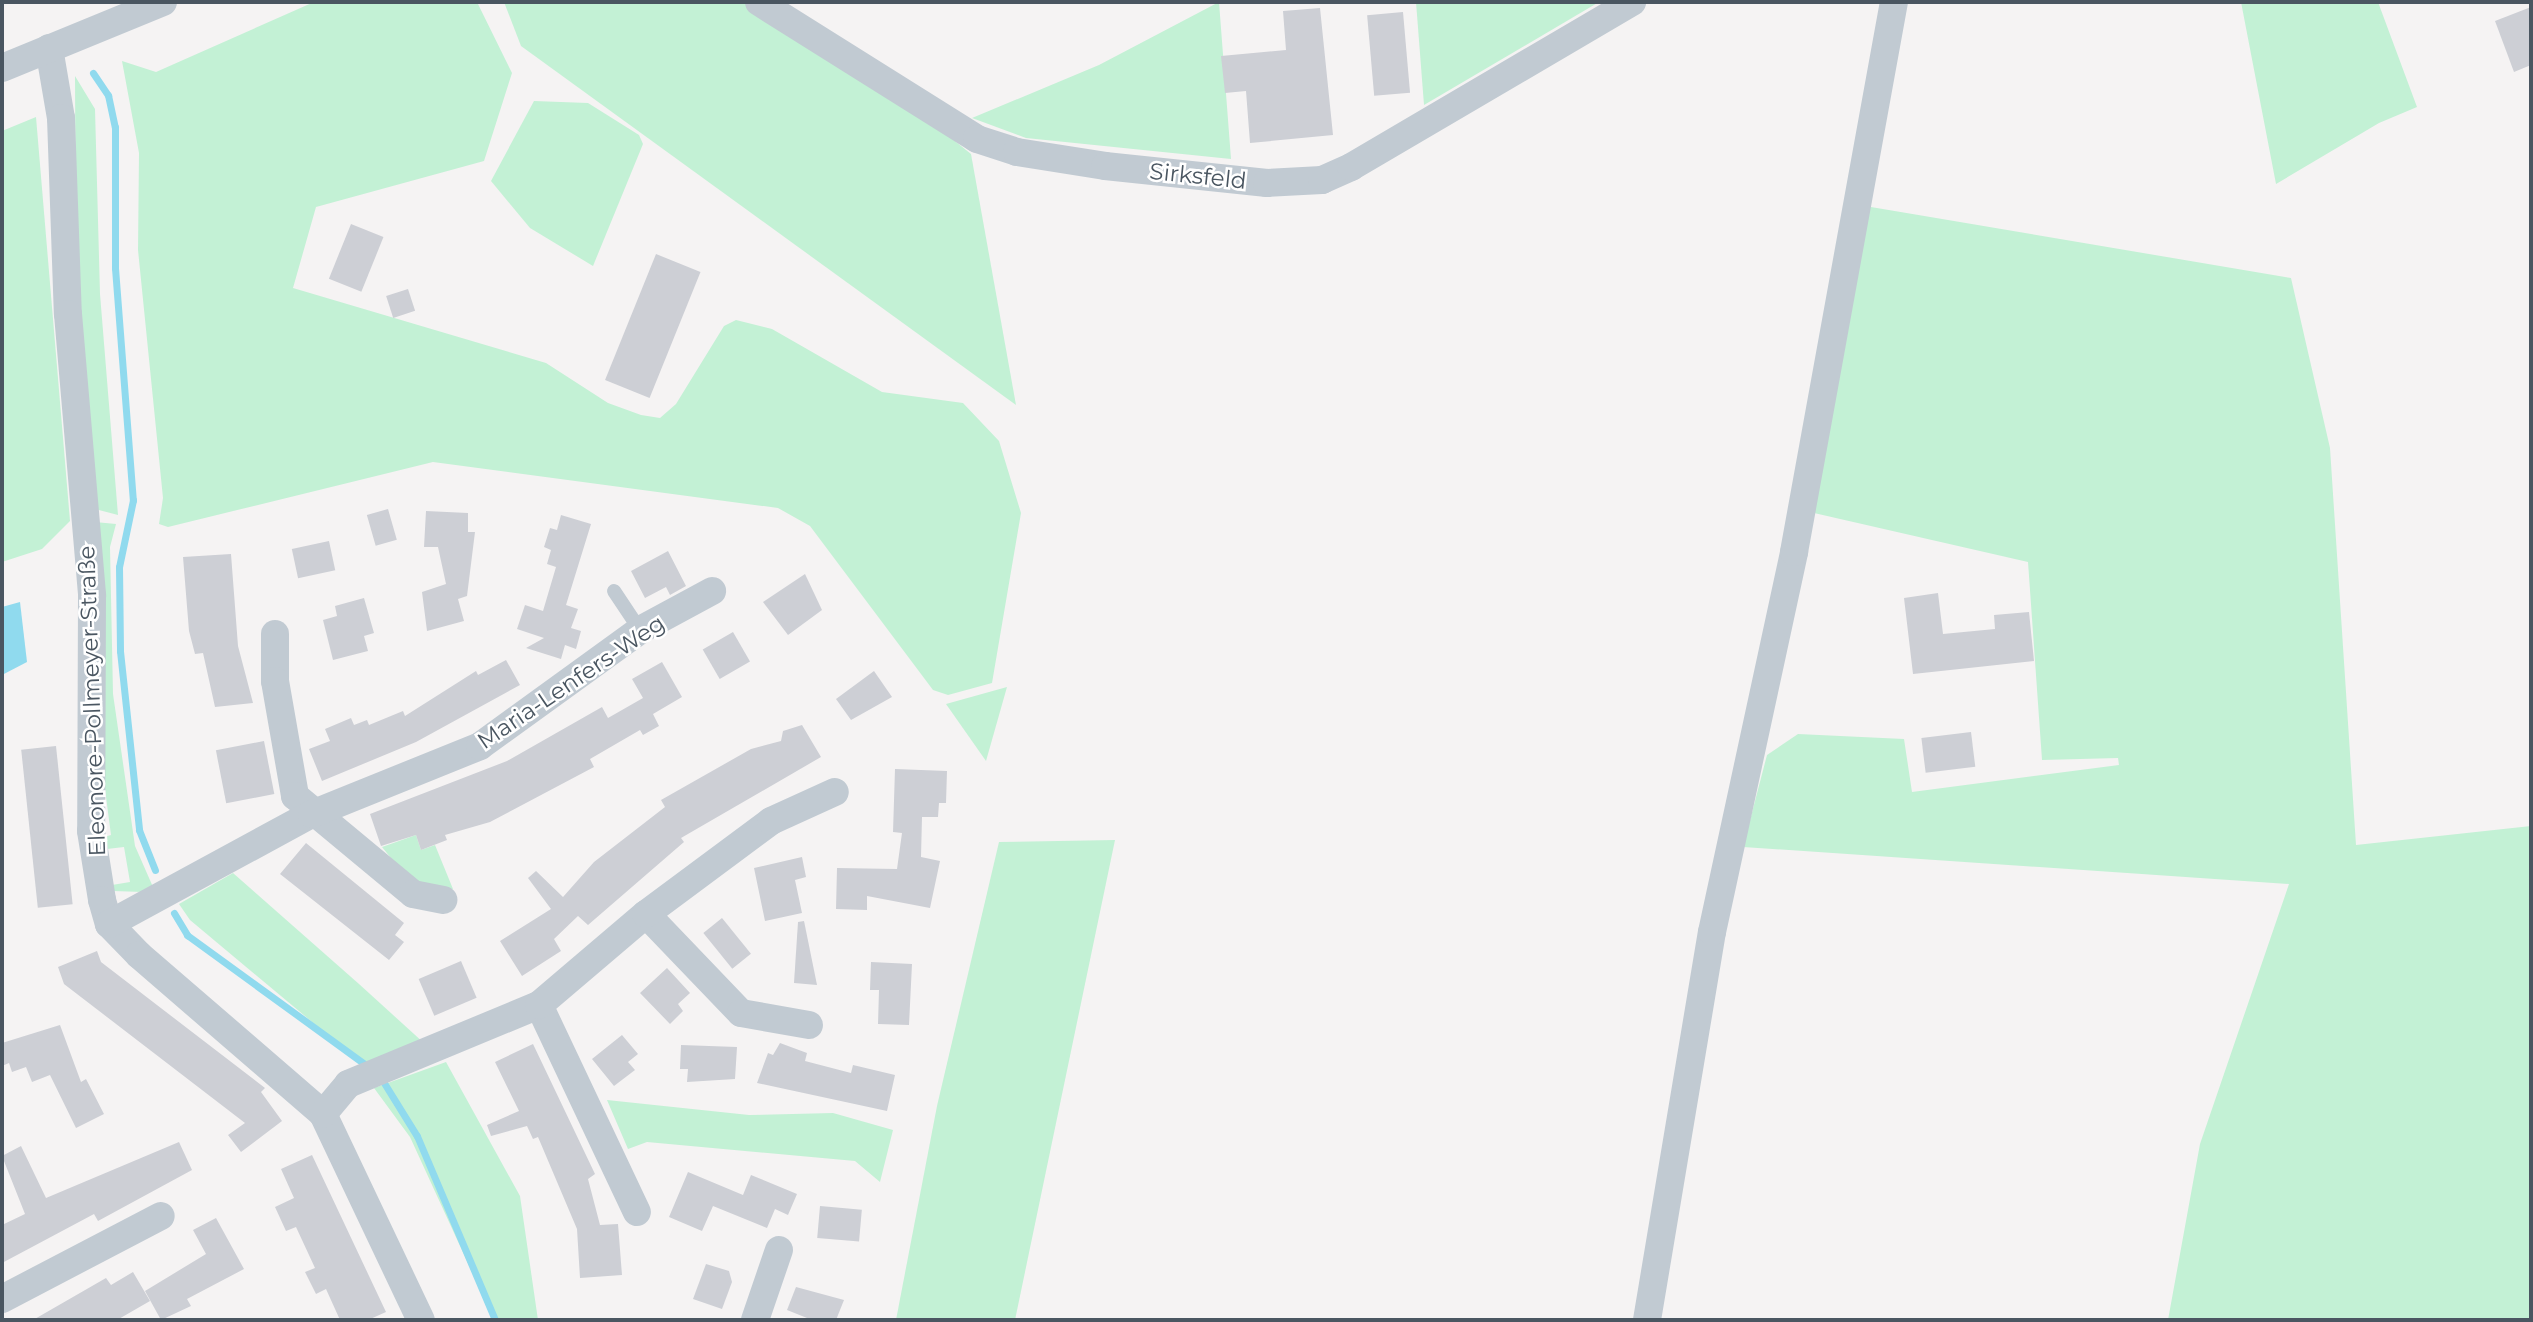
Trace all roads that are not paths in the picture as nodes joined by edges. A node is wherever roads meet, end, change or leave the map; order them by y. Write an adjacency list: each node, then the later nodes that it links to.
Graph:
1 (163, 2): 5 (street)
2 (759, 2): 3 (street, Sirksfeld)
3 (1632, 2)
4 (1894, 2): 25 (street)
5 (49, 48): 6 (street); 15 (street, Eleonore-Pollmeyer-Straße)
6 (2, 68)
7 (614, 591): 9 (lane)
8 (712, 591): 9 (street, Maria-Lenfers-Weg)
9 (640, 630): 12 (street, Maria-Lenfers-Weg)
10 (275, 634): 12 (street)
11 (835, 792): 14 (street)
12 (312, 814): 13 (street); 15 (street, Maria-Lenfers-Weg)
13 (443, 900)
14 (646, 914): 16 (street); 17 (street)
15 (109, 924): 18 (street)
16 (539, 1004): 18 (street); 19 (street)
17 (809, 1025)
18 (323, 1114): 23 (street)
19 (637, 1212)
20 (161, 1216): 22 (street)
21 (779, 1250): 24 (street)
22 (2, 1299)
23 (421, 1320)
24 (755, 1320)
25 (1647, 1320)

